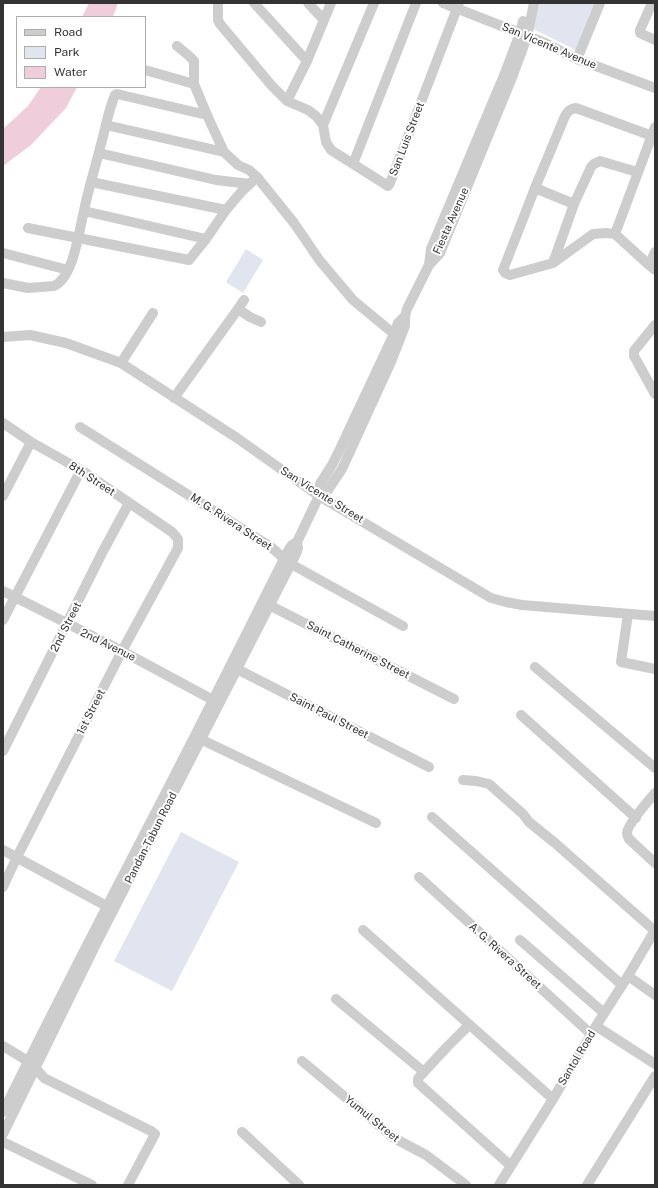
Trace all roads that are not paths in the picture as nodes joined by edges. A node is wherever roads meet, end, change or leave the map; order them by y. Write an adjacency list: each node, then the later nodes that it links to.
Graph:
1 (218, 3): 22 (street)
2 (254, 3): 18 (street)
3 (308, 3): 13 (street)
4 (331, 3): 13 (street)
5 (374, 3): 25 (street)
6 (416, 3): 29 (street)
7 (443, 3): 12 (street, San Vicente Avenue)
8 (528, 3): 14 (street, Fiesta Avenue)
9 (534, 3): 14 (street, Fiesta Avenue)
10 (600, 3): 17 (street)
11 (652, 3): 15 (street)
12 (457, 6): 14 (street, San Vicente Avenue); 29 (street, San Luis Street)
13 (324, 20): 18 (street)
14 (523, 35): 17 (street, San Vicente Avenue); 45 (street, Fiesta Avenue)
15 (655, 40)
16 (178, 46): 20 (street)
17 (578, 59): 21 (street, San Vicente Avenue)
18 (308, 61): 22 (street)
19 (146, 70): 20 (street)
20 (194, 84): 23 (street)
21 (655, 88)
22 (287, 101): 25 (street)
23 (207, 115): 24 (street); 27 (street)
24 (106, 125): 27 (street); 28 (street)
25 (323, 125): 29 (street, San Luis Street)
26 (654, 133): 30 (street); 34 (street)
27 (224, 152): 31 (street)
28 (99, 153): 32 (street); 33 (street)
29 (353, 164)
30 (638, 172): 35 (street); 39 (street)
31 (257, 176): 33 (street); 54 (street)
32 (91, 182): 36 (street); 37 (street)
33 (250, 184): 36 (street)
34 (535, 188): 35 (street); 44 (street)
35 (574, 204): 44 (street)
36 (226, 210): 41 (street)
37 (84, 211): 40 (street); 41 (street)
38 (28, 228): 40 (street)
39 (615, 234): 44 (street); 46 (street)
40 (79, 238): 41 (street); 47 (street)
41 (206, 239)
42 (655, 252): 46 (street)
43 (3, 253): 47 (street)
44 (553, 263)
45 (430, 265): 54 (street, Pandan-Tabun Road)
46 (652, 267)
47 (68, 270): 48 (street)
48 (3, 282)
49 (244, 300): 50 (street)
50 (238, 309): 52 (street); 58 (street)
51 (153, 313): 56 (street)
52 (261, 322)
53 (655, 325): 57 (street)
54 (397, 336): 62 (street, Pandan-Tabun Road)
55 (3, 337): 56 (street, San Vicente Street)
56 (121, 363): 58 (street, San Vicente Street)
57 (655, 394)
58 (174, 398): 67 (street, San Vicente Street)
59 (3, 423): 61 (street, 8th Street)
60 (80, 427): 70 (street, M. G. Rivera Street)
61 (31, 442): 65 (street, 8th Street); 66 (street)
62 (345, 451): 63 (street, Pandan-Tabun Road); 64 (street, Pandan-Tabun Road)
63 (332, 465): 64 (street); 67 (street, Pandan-Tabun Road)
64 (342, 469): 67 (street, Pandan-Tabun Road)
65 (81, 470): 68 (street, 8th Street); 72 (street)
66 (3, 496)
67 (319, 496): 70 (street, Pandan-Tabun Road); 74 (street, San Vicente Street)
68 (129, 503): 69 (street, 8th Street); 77 (street, 2nd Street)
69 (178, 539): 79 (street, 1st Street)
70 (287, 562): 73 (street, Pandan-Tabun Road); 78 (street, M. G. Rivera Street)
71 (3, 591): 72 (street, 2nd Avenue)
72 (15, 597): 76 (street); 77 (street, 2nd Avenue)
73 (266, 603): 81 (street, Pandan-Tabun Road); 83 (street, Saint Catherine Street)
74 (628, 614): 75 (street, San Vicente Street); 82 (street)
75 (655, 616)
76 (3, 620)
77 (67, 624): 79 (street, 2nd Avenue); 87 (street, 2nd Street)
78 (403, 626)
79 (122, 651): 84 (street, 2nd Avenue); 96 (street, 1st Street)
80 (535, 667): 89 (street)
81 (234, 668): 84 (street, Pandan-Tabun Road); 86 (street, Pandan-Tabun Road); 88 (street, Saint Paul Street)
82 (655, 669)
83 (454, 699)
84 (213, 700): 86 (street, Pandan-Tabun Road)
85 (521, 716): 93 (street)
86 (198, 738): 94 (street); 100 (street, Pandan-Tabun Road)
87 (3, 751)
88 (429, 766)
89 (655, 768)
90 (463, 780): 102 (street)
91 (655, 793): 93 (street)
92 (432, 817): 104 (street)
93 (636, 818): 97 (street)
94 (376, 823)
95 (3, 850): 96 (street)
96 (17, 857): 99 (street, 1st Street); 100 (street)
97 (655, 863)
98 (419, 877): 109 (street, A. G. Rivera Street)
99 (3, 887)
100 (110, 908): 112 (street, Pandan-Tabun Road)
101 (363, 930): 108 (street)
102 (655, 930): 104 (street, Santol Road)
103 (520, 940): 107 (street)
104 (625, 981): 105 (street); 107 (street, Santol Road)
105 (655, 995)
106 (336, 999): 114 (street)
107 (604, 1013): 109 (street, Santol Road)
108 (468, 1025): 114 (street); 116 (street)
109 (594, 1030): 113 (street, A. G. Rivera Street); 116 (street, Santol Road)
110 (3, 1046): 112 (street)
111 (302, 1061): 125 (street, Yumul Street)
112 (32, 1064): 117 (street, Pandan-Tabun Road); 119 (street, Pandan-Tabun Road); 123 (street)
113 (655, 1064)
114 (424, 1072): 121 (street)
115 (655, 1076): 127 (street)
116 (553, 1099): 121 (street, Santol Road)
117 (3, 1112)
118 (242, 1132): 124 (street)
119 (3, 1134)
120 (3, 1142): 122 (street)
121 (511, 1166): 126 (street, Santol Road)
122 (92, 1185)
123 (128, 1185)
124 (299, 1185)
125 (466, 1185)
126 (499, 1185)
127 (586, 1185)

